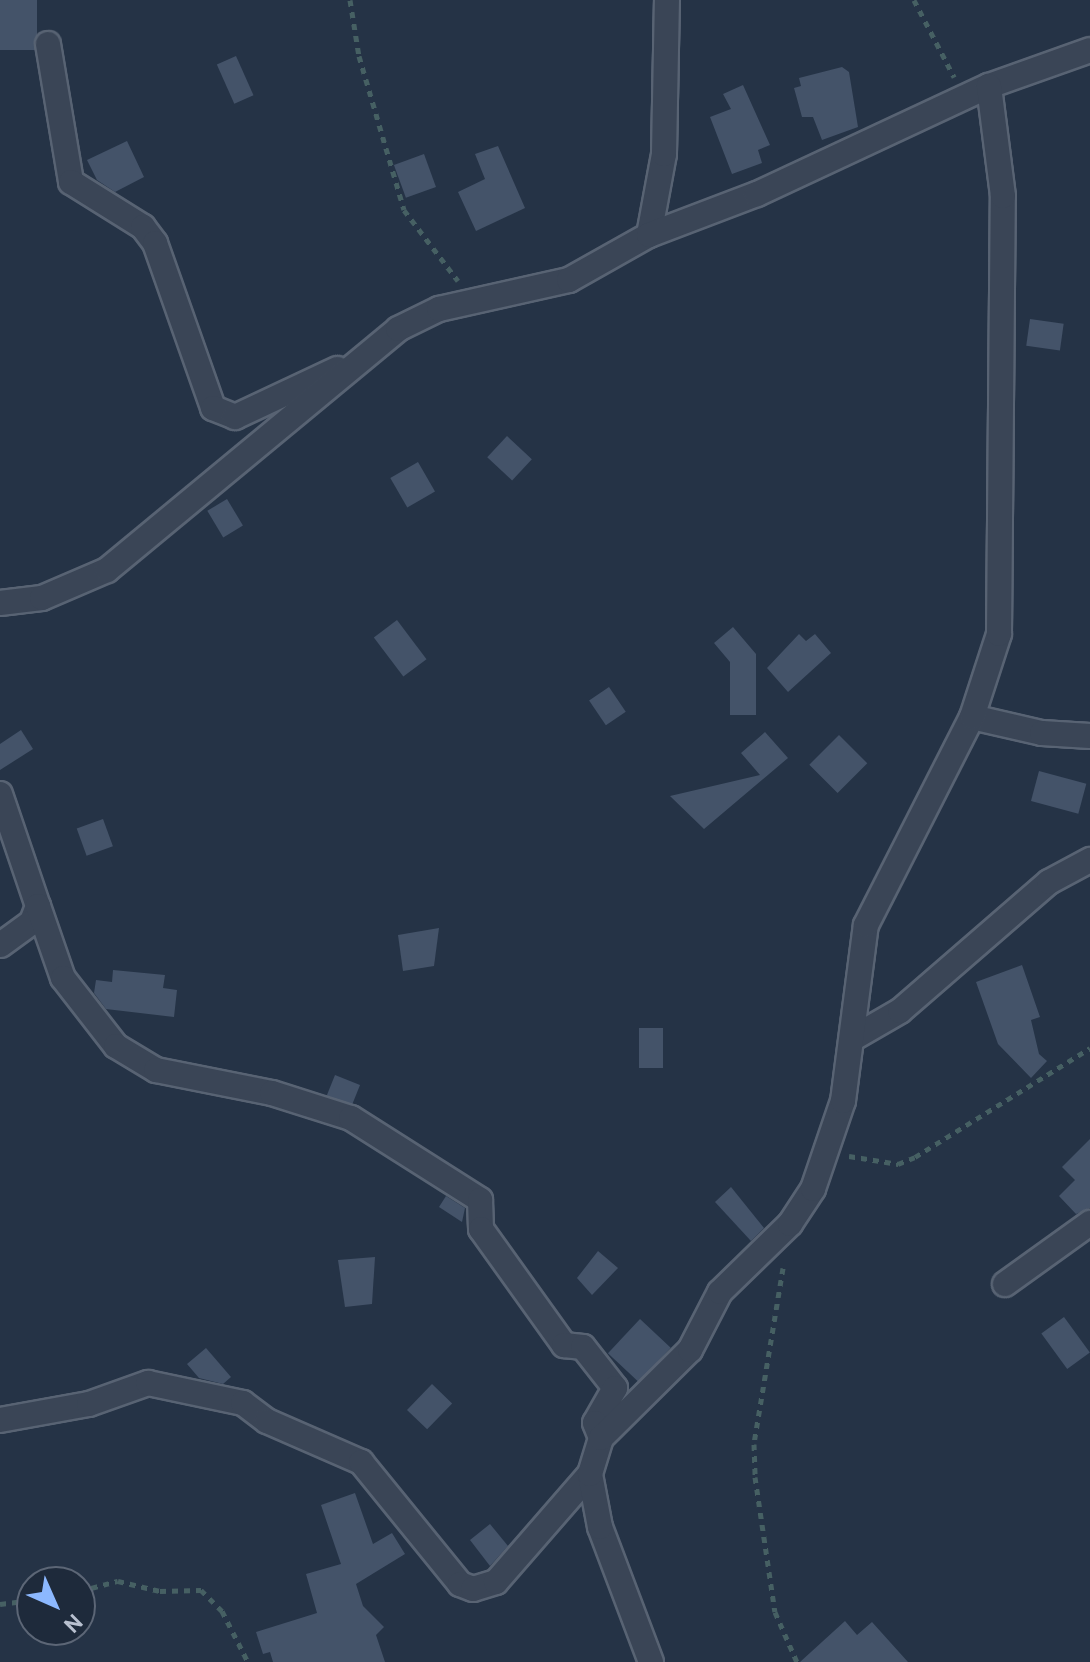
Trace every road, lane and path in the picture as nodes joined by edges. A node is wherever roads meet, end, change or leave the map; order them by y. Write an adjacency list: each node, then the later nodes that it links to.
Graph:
1 (350, 0): 9 (path)
2 (667, 0): 8 (street)
3 (914, 0): 7 (path)
4 (48, 44): 10 (street)
5 (1090, 50): 6 (street)
6 (989, 86): 7 (street); 12 (street)
7 (964, 98): 8 (street)
8 (649, 235): 9 (street)
9 (473, 300): 10 (street)
10 (364, 356): 11 (street)
11 (0, 603)
12 (972, 717): 13 (street); 18 (street)
13 (1090, 736)
14 (0, 794): 16 (street)
15 (1090, 860): 18 (street)
16 (38, 906): 17 (street); 25 (street)
17 (0, 945)
18 (855, 1037): 20 (street)
19 (1090, 1048): 20 (path)
20 (830, 1152): 22 (street)
21 (1090, 1223): 23 (street)
22 (790, 1224): 25 (street); 30 (path)
23 (1005, 1284)
24 (0, 1420): 26 (street)
25 (601, 1438): 26 (street)
26 (590, 1474): 29 (street)
27 (96, 1587): 28 (path)
28 (248, 1662)
29 (651, 1662)
30 (797, 1662)

